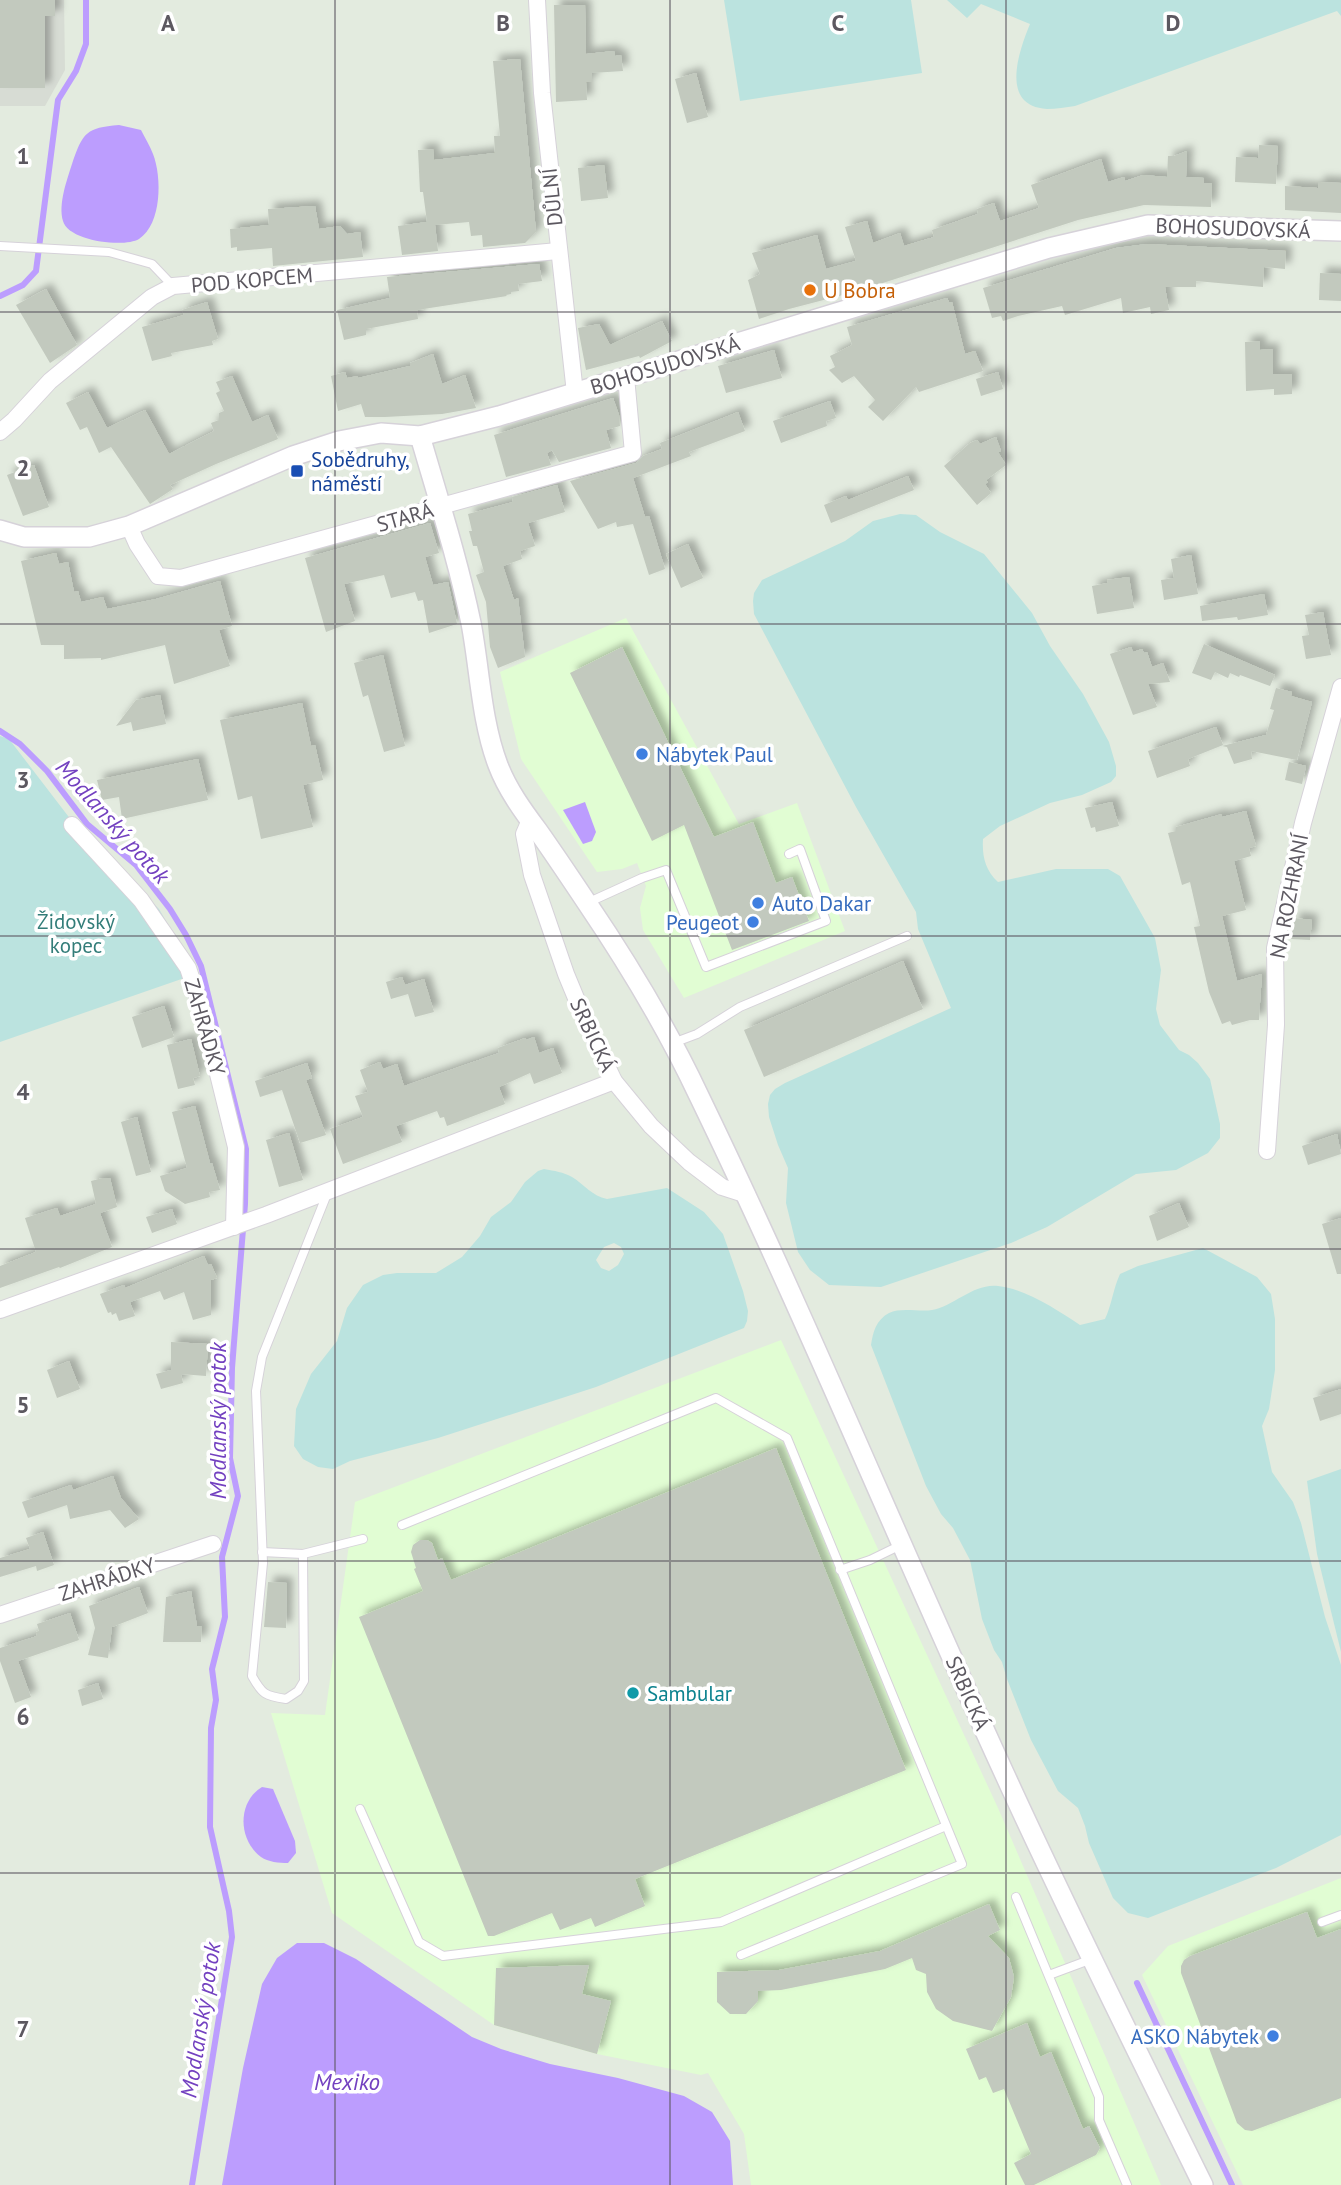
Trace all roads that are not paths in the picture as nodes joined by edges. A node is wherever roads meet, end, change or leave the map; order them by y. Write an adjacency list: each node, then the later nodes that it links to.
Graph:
1 (537, 0): 4 (street, DŮLNÍ)
2 (1341, 231): 6 (street, BOHOSUDOVSKÁ)
3 (0, 246): 5 (lane)
4 (558, 251): 5 (street, POD KOPCEM); 7 (street, DŮLNÍ)
5 (173, 286): 8 (street, POD KOPCEM)
6 (626, 377): 7 (street, BOHOSUDOVSKÁ); 10 (street, STARÁ)
7 (575, 393): 9 (street, BOHOSUDOVSKÁ)
8 (0, 432)
9 (420, 436): 10 (street, SRBICKÁ); 11 (street, BOHOSUDOVSKÁ)
10 (440, 506): 11 (street, STARÁ); 14 (street, SRBICKÁ)
11 (129, 526): 12 (street, BOHOSUDOVSKÁ)
12 (0, 530)
13 (1341, 687): 21 (street, NA ROZHRANÍ)
14 (530, 820): 17 (street, SRBICKÁ); 20 (street, SRBICKÁ)
15 (72, 825): 24 (street, ZAHRÁDKY)
16 (789, 854): 17 (lane)
17 (587, 903): 19 (street, SRBICKÁ)
18 (907, 936): 19 (lane)
19 (673, 1044): 23 (street, SRBICKÁ)
20 (614, 1081): 22 (street); 23 (street, SRBICKÁ)
21 (1267, 1151)
22 (329, 1191): 24 (street); 30 (lane)
23 (747, 1195): 29 (street, SRBICKÁ)
24 (234, 1227): 25 (street)
25 (0, 1310)
26 (402, 1524): 32 (lane)
27 (363, 1539): 31 (lane)
28 (213, 1544): 33 (street, ZAHRÁDKY)
29 (901, 1545): 32 (lane); 40 (street, SRBICKÁ)
30 (262, 1552): 31 (lane); 31 (lane)
31 (303, 1554)
32 (840, 1570): 35 (lane)
33 (0, 1615)
34 (360, 1809): 35 (lane)
35 (946, 1826): 39 (lane)
36 (1016, 1896): 41 (lane)
37 (1341, 1915): 38 (lane)
38 (1322, 1922)
39 (741, 1955)
40 (1092, 1959): 41 (lane); 43 (street, SRBICKÁ)
41 (1049, 1975): 42 (lane)
42 (1126, 2185)
43 (1203, 2185)

